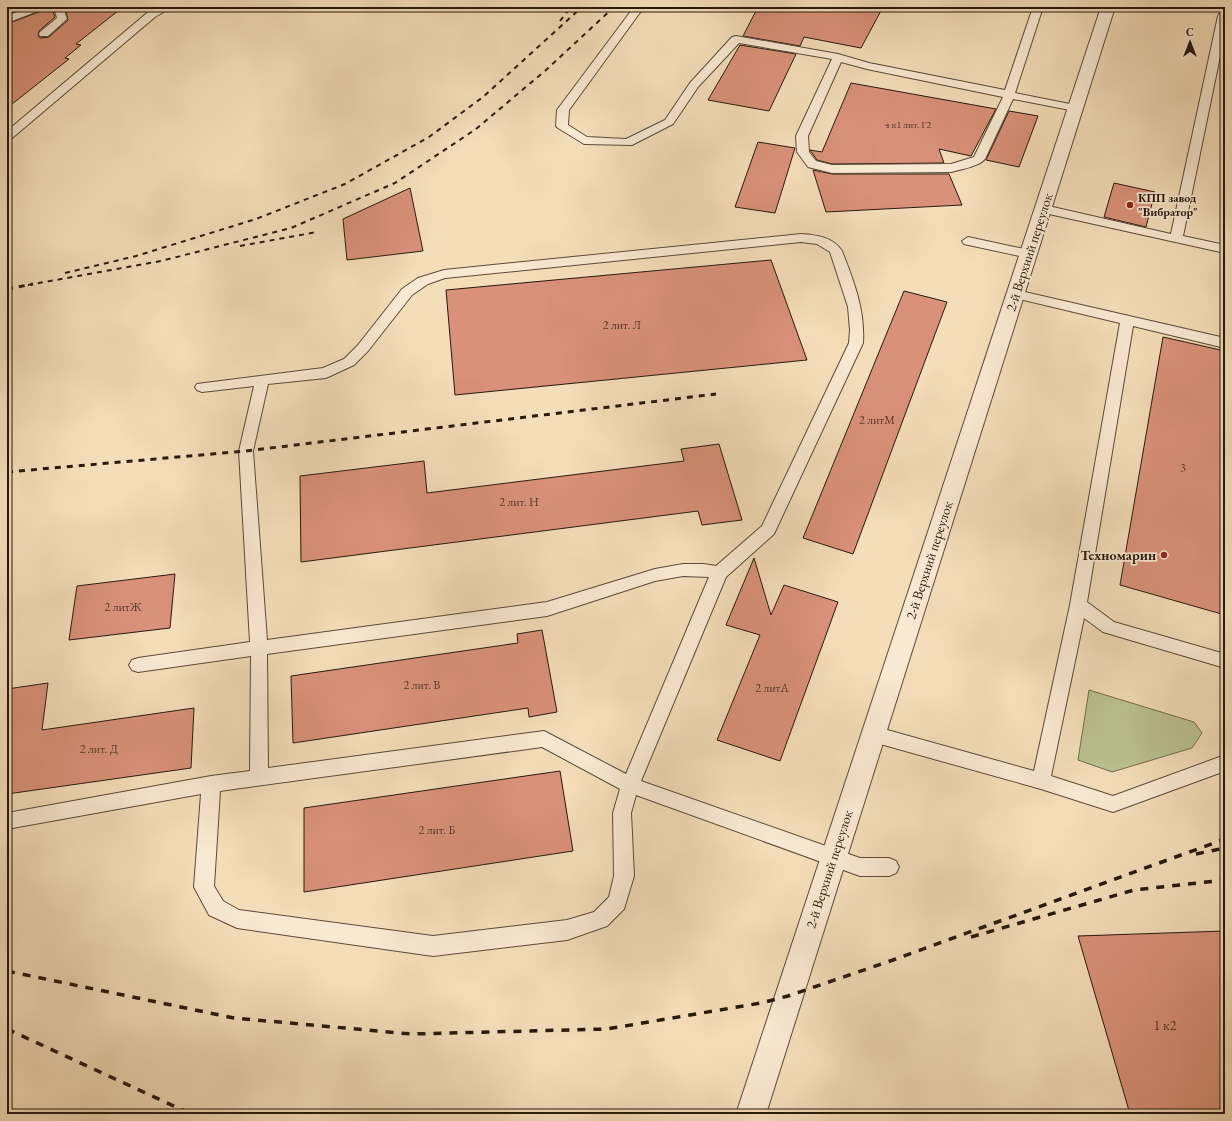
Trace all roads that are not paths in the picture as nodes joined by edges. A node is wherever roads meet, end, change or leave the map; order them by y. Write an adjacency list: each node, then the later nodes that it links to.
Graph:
1 (40, 7): 8 (lane)
2 (57, 7): 9 (lane)
3 (167, 7): 13 (lane)
4 (639, 7): 10 (lane)
5 (1038, 7): 11 (lane)
6 (1108, 7): 12 (street, 2-й Верхний переулок)
7 (1223, 16): 15 (lane)
8 (7, 20)
9 (44, 34)
10 (838, 57): 11 (lane); 11 (lane)
11 (1009, 95): 12 (lane)
12 (1075, 108): 14 (street, 2-й Верхний переулок)
13 (7, 137)
14 (1044, 209): 15 (lane); 18 (street, 2-й Верхний переулок)
15 (1176, 239): 17 (lane)
16 (968, 241): 18 (lane)
17 (1225, 249)
18 (1029, 254): 19 (street, 2-й Верхний переулок)
19 (1016, 294): 20 (lane); 29 (street, 2-й Верхний переулок)
20 (1127, 320): 21 (lane); 25 (lane)
21 (1225, 343)
22 (262, 381): 23 (lane); 24 (lane); 26 (lane)
23 (202, 387)
24 (719, 573): 26 (lane); 34 (lane)
25 (1078, 605): 27 (lane); 32 (lane)
26 (259, 648): 28 (lane); 31 (lane)
27 (1225, 661)
28 (138, 665)
29 (873, 734): 32 (lane); 36 (street, 2-й Верхний переулок)
30 (1225, 762): 32 (lane)
31 (259, 778): 33 (lane); 34 (lane)
32 (1041, 781)
33 (211, 784): 34 (lane); 35 (lane)
34 (630, 785): 36 (lane)
35 (7, 821)
36 (833, 857): 37 (lane); 38 (street, 2-й Верхний переулок)
37 (889, 867)
38 (751, 1114)

